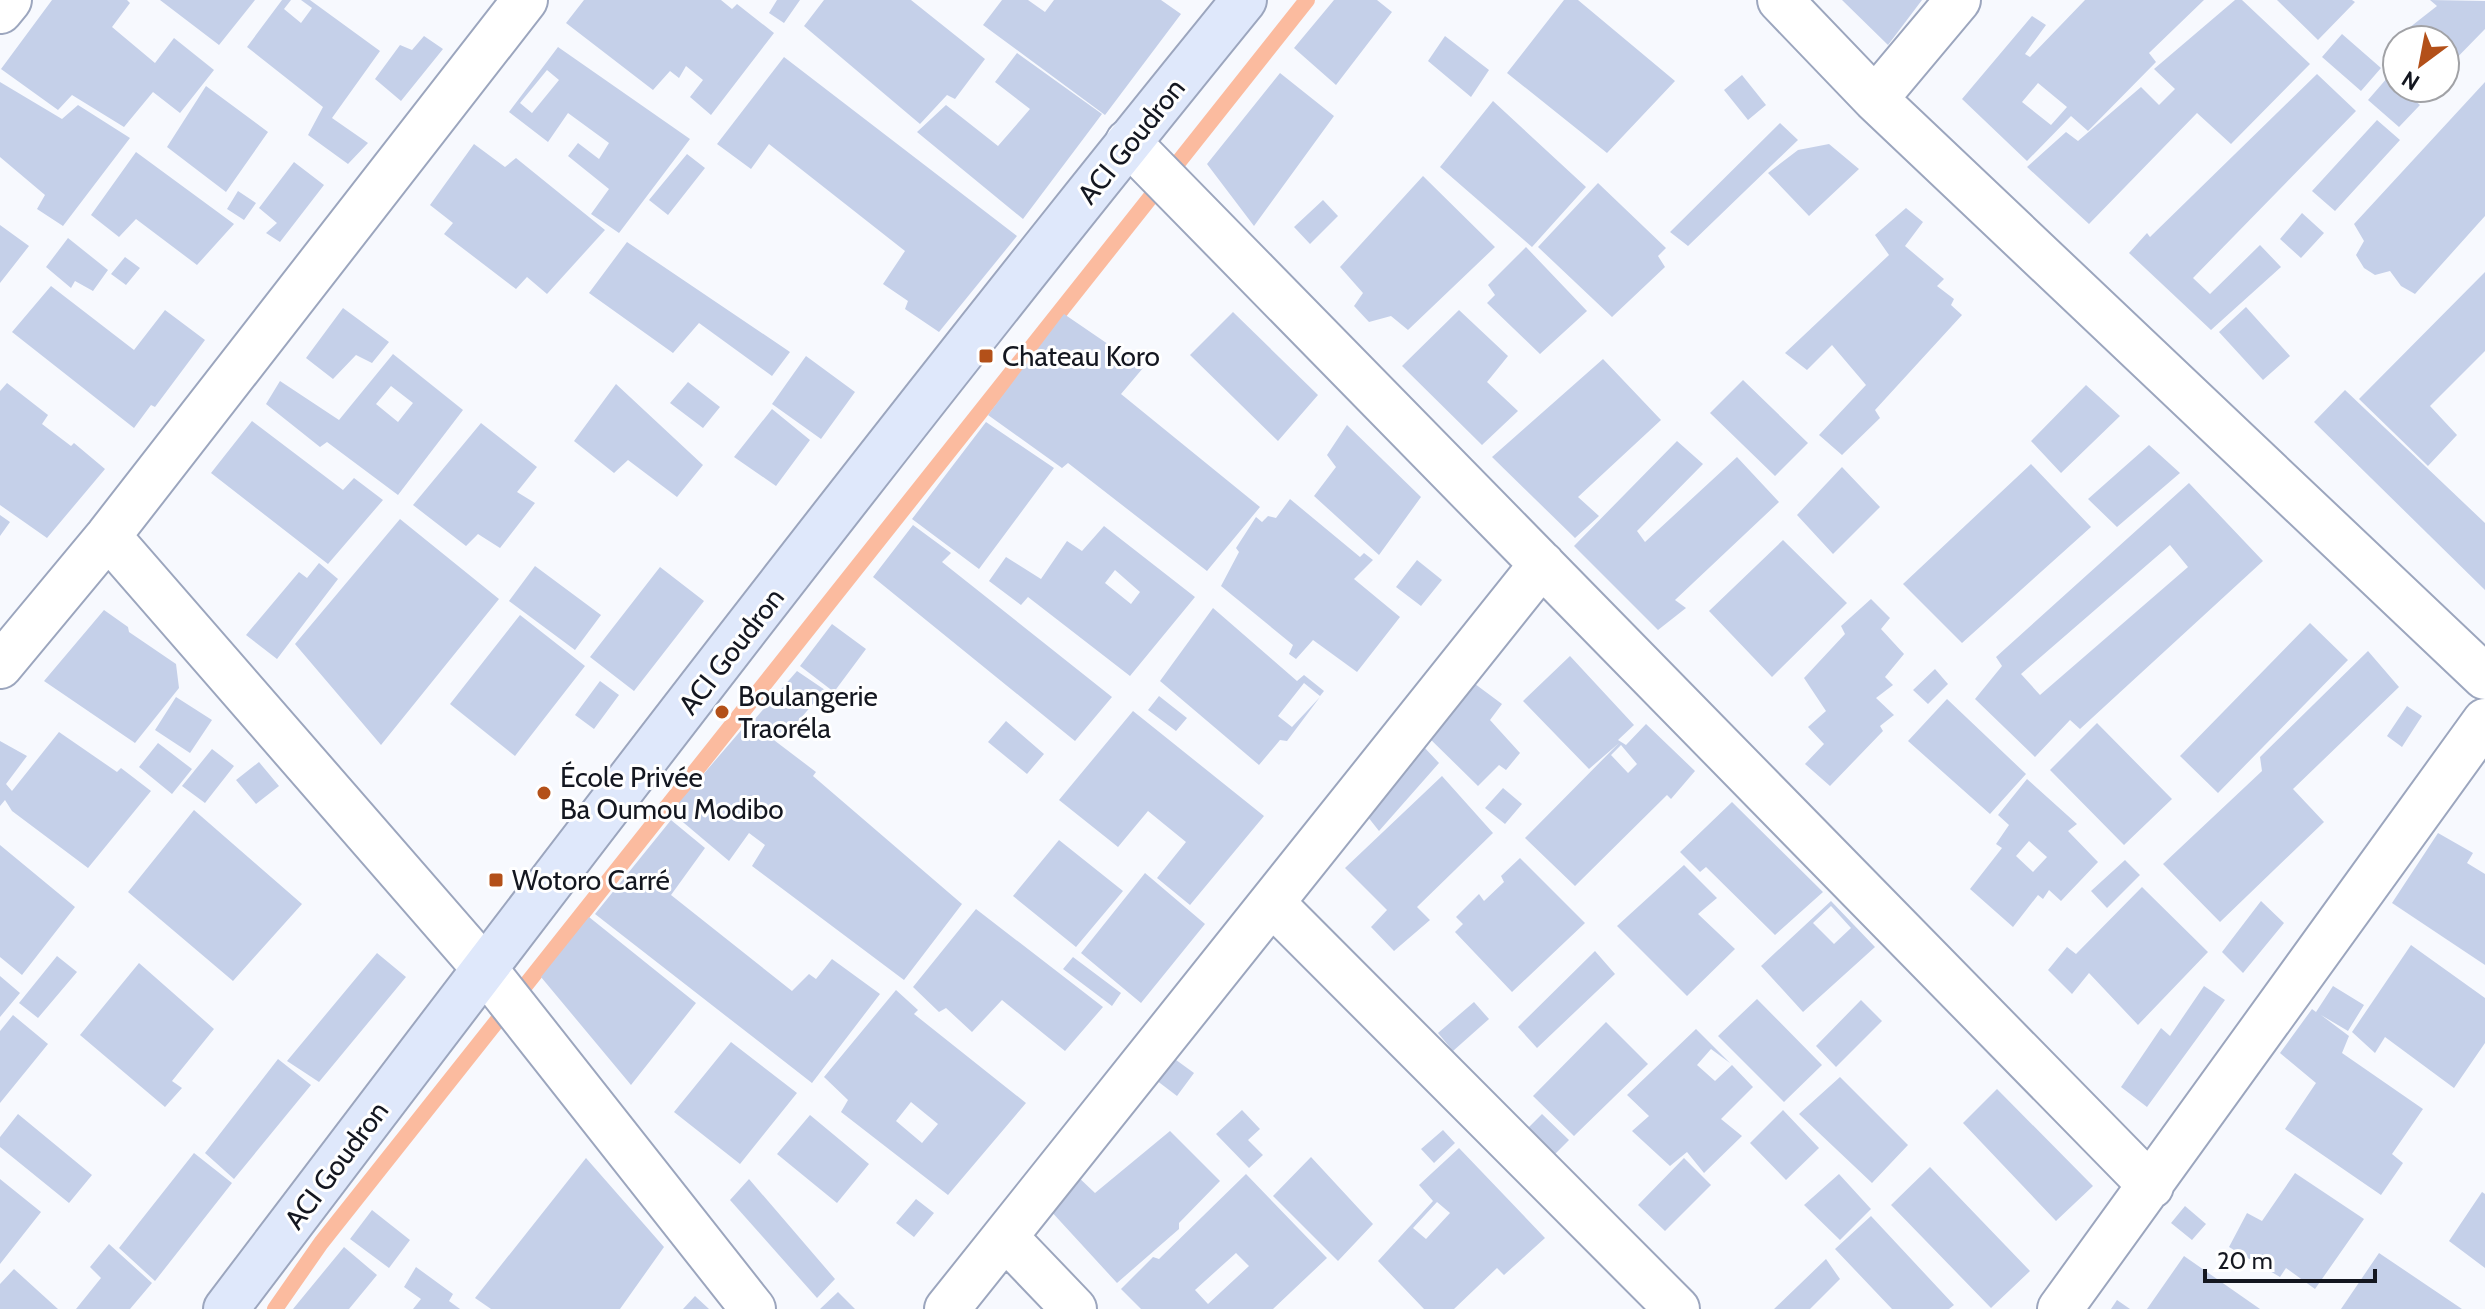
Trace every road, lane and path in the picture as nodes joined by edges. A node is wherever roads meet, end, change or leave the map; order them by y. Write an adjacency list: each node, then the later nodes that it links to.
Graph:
1 (9, 0): 6 (street)
2 (525, 0): 9 (street)
3 (1244, 0): 8 (street, ACI Goudron)
4 (1780, 0): 7 (street)
5 (1958, 0): 7 (street)
6 (0, 11)
7 (1875, 99): 12 (street)
8 (1128, 142): 10 (street); 15 (street, ACI Goudron)
9 (108, 536): 11 (street); 15 (street)
10 (1542, 564): 14 (street); 16 (street)
11 (0, 666)
12 (2485, 677)
13 (2485, 721): 16 (street)
14 (1272, 903): 17 (street); 22 (street)
15 (484, 968): 18 (street, ACI Goudron); 19 (street)
16 (2151, 1186): 23 (street)
17 (1005, 1237): 20 (street); 21 (street)
18 (226, 1309)
19 (753, 1309)
20 (947, 1309)
21 (1074, 1309)
22 (1677, 1309)
23 (2060, 1309)

